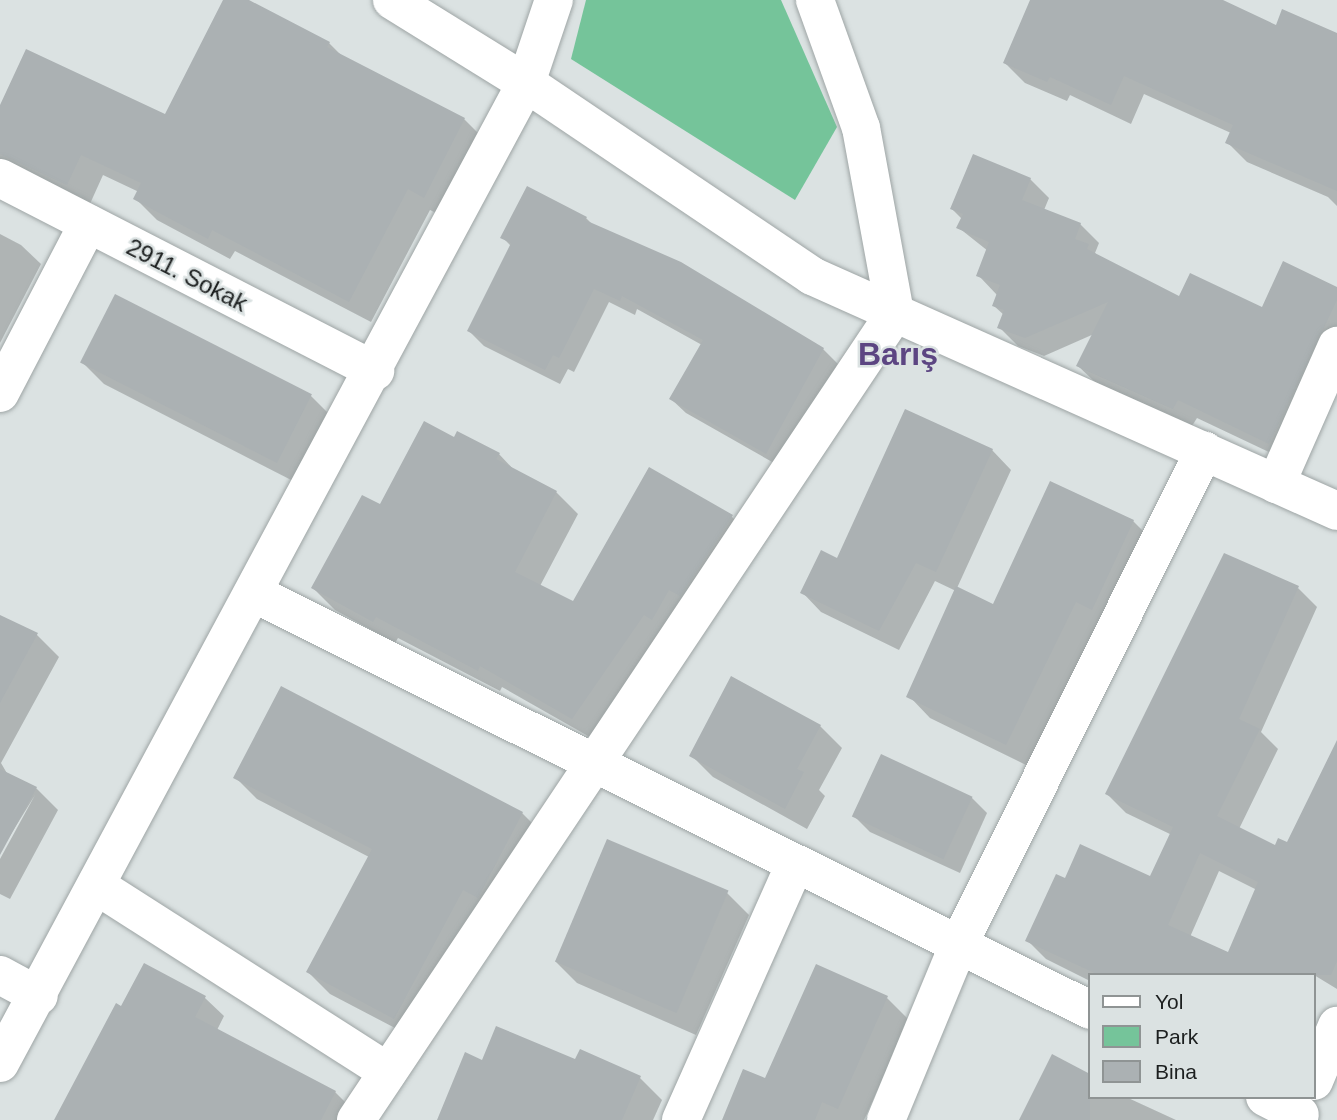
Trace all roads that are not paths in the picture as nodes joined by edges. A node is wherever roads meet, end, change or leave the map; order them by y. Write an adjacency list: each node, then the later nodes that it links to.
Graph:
1 (392, 0): 4 (street)
2 (554, 0): 4 (street)
3 (815, 0): 7 (street)
4 (526, 83): 7 (street); 9 (street)
5 (0, 178): 6 (street, 2911. Sokak)
6 (88, 224): 9 (street, 2911. Sokak); 10 (street)
7 (895, 313): 11 (street); 15 (street)
8 (1337, 345): 12 (street)
9 (375, 371): 14 (street)
10 (0, 393)
11 (1204, 451): 12 (street); 18 (street)
12 (1276, 484): 13 (street)
13 (1337, 511)
14 (253, 593): 15 (street); 17 (street)
15 (594, 765): 16 (street); 24 (street)
16 (794, 864): 18 (street); 29 (street)
17 (97, 886): 20 (street); 24 (street)
18 (959, 944): 21 (street); 30 (street)
19 (0, 975): 20 (street)
20 (39, 996): 23 (street)
21 (1088, 1009)
22 (1336, 1030): 25 (street)
23 (0, 1063)
24 (388, 1072): 28 (street)
25 (1316, 1077)
26 (1278, 1099): 27 (street)
27 (1305, 1103)
28 (356, 1120)
29 (681, 1120)
30 (886, 1120)

